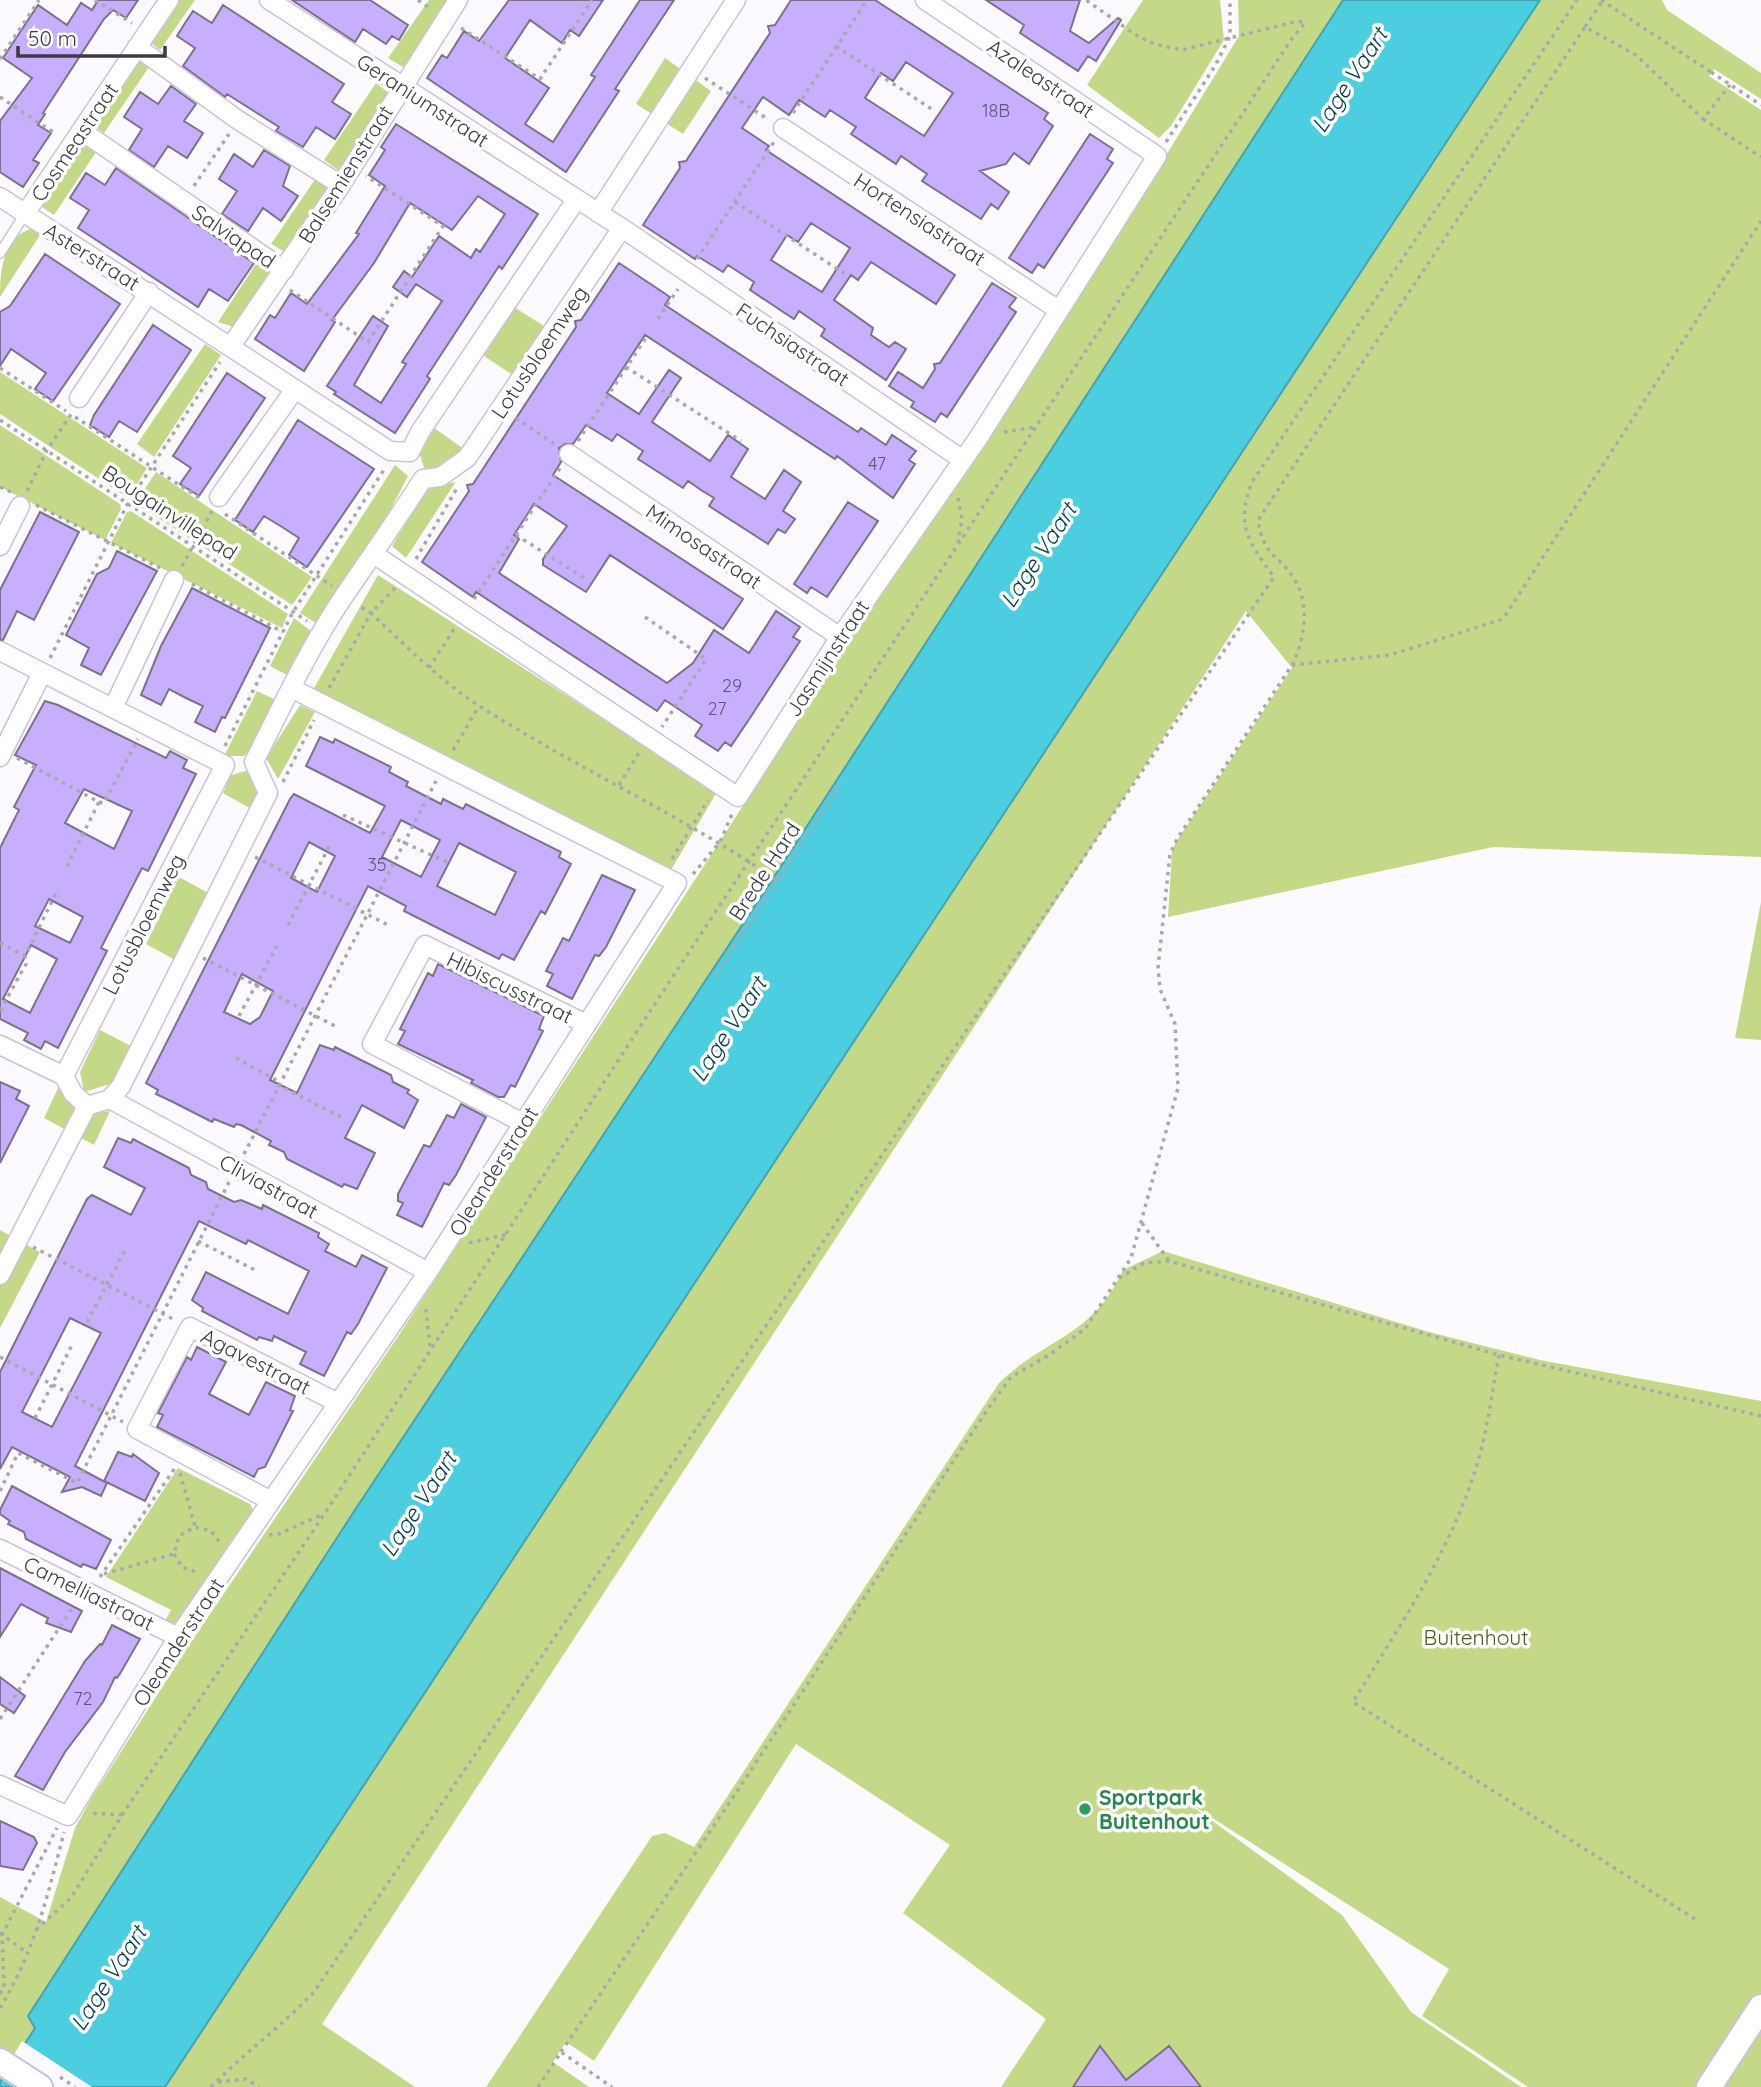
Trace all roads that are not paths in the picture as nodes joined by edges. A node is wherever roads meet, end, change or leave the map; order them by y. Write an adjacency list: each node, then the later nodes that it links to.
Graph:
1 (169, 0): 6 (street, Cosmeastraat)
2 (269, 0): 7 (street, Geraniumstraat)
3 (458, 0): 7 (street, Balsemienstraat)
4 (736, 0): 14 (street)
5 (925, 0): 10 (street, Azaleastraat)
6 (142, 40): 9 (street, Cosmeastraat); 11 (street)
7 (401, 85): 11 (street, Balsemienstraat); 13 (street, Geraniumstraat)
8 (783, 128): 20 (street, Hortensiastraat)
9 (77, 138): 15 (street, Cosmeastraat); 18 (street, Salviapad)
10 (1157, 156): 20 (street, Jasmijnstraat)
11 (341, 185): 18 (street, Balsemienstraat)
12 (0, 197): 15 (street, Asterstraat)
13 (576, 200): 14 (street); 24 (street)
14 (598, 213): 16 (street)
15 (25, 214): 17 (lane); 19 (street, Asterstraat)
16 (622, 228): 26 (street, Fuchsiastraat); 27 (street, Lotusbloemweg)
17 (0, 253)
18 (280, 276): 21 (street, Balsemienstraat)
19 (149, 292): 21 (street, Asterstraat); 23 (street, Asterstraat)
20 (1058, 309): 26 (street, Jasmijnstraat)
21 (231, 346): 22 (street, Asterstraat)
22 (295, 388): 24 (street, Asterstraat); 29 (street)
23 (75, 406)
24 (403, 452): 27 (street)
25 (569, 454): 33 (street, Mimosastraat)
26 (963, 460): 33 (street, Jasmijnstraat)
27 (423, 479): 31 (street)
28 (22, 502): 30 (street)
29 (217, 502)
30 (0, 546)
31 (375, 555): 33 (street, Jasmijnstraat); 36 (street)
32 (175, 578): 37 (street)
33 (840, 637)
34 (0, 651): 35 (street)
35 (42, 673): 37 (street); 38 (street)
36 (292, 688): 39 (street); 41 (street, Oleanderstraat)
37 (113, 708): 40 (street)
38 (1, 754)
39 (254, 762): 40 (street); 44 (street)
40 (225, 765): 43 (street, Lotusbloemweg)
41 (586, 1024): 46 (street, Oleanderstraat); 46 (street, Hibiscusstraat)
42 (0, 1045): 43 (street)
43 (64, 1076): 45 (street)
44 (110, 1099): 45 (street); 48 (street, Cliviastraat)
45 (86, 1107): 47 (street)
46 (523, 1123): 48 (street, Oleanderstraat)
47 (0, 1275)
48 (424, 1277): 49 (street, Oleanderstraat)
49 (336, 1402): 50 (street, Oleanderstraat); 50 (street, Agavestraat)
50 (271, 1501): 52 (street, Oleanderstraat)
51 (0, 1549): 52 (street, Camelliastraat)
52 (178, 1637): 53 (street, Oleanderstraat)
53 (0, 1785)
54 (1761, 2007): 57 (street)
55 (0, 2061): 56 (street)
56 (40, 2087)
57 (1709, 2087)

